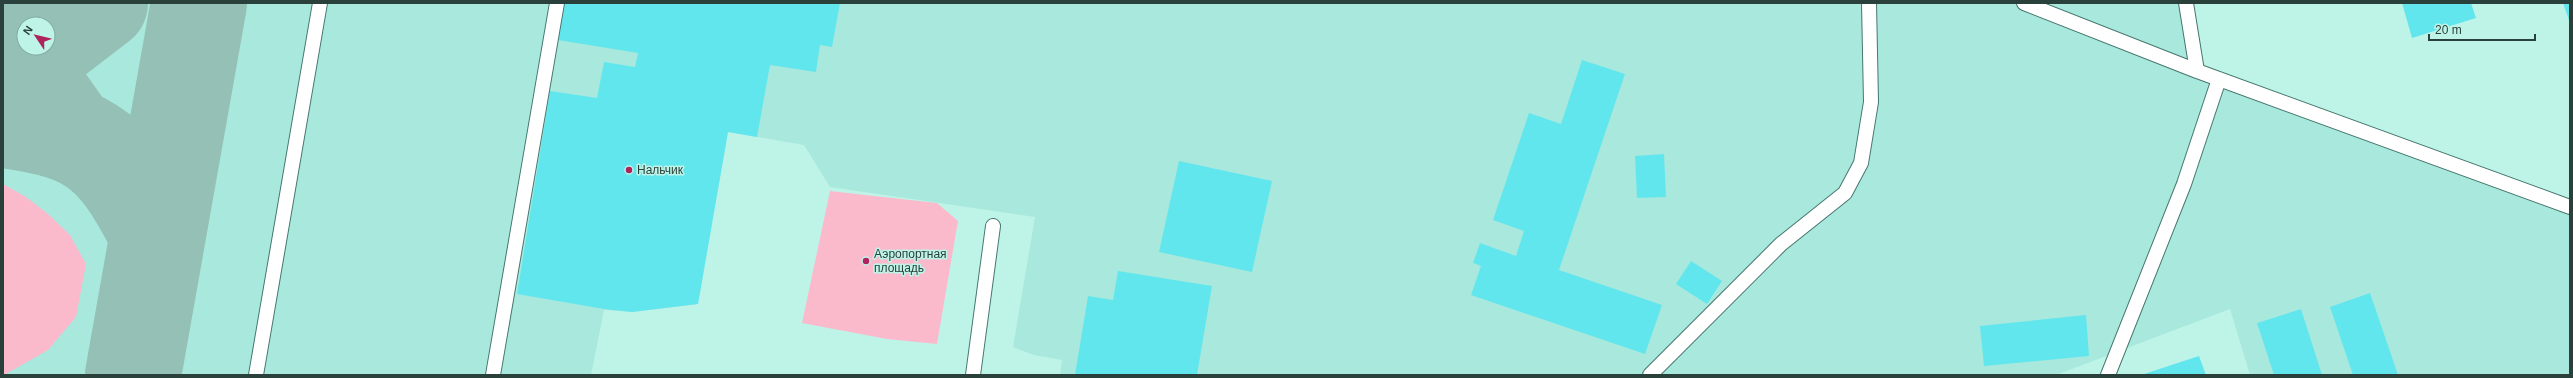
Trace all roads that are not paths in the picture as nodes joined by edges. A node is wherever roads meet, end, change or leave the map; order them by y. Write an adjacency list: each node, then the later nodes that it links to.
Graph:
1 (320, 3): 10 (lane)
2 (557, 3): 11 (lane)
3 (1869, 3): 13 (lane)
4 (2024, 3): 6 (lane)
5 (2186, 3): 6 (lane)
6 (2197, 71): 7 (lane)
7 (2219, 79): 8 (lane); 14 (lane)
8 (2570, 208)
9 (993, 226): 12 (lane)
10 (256, 375)
11 (493, 375)
12 (973, 375)
13 (1650, 375)
14 (2108, 375)

